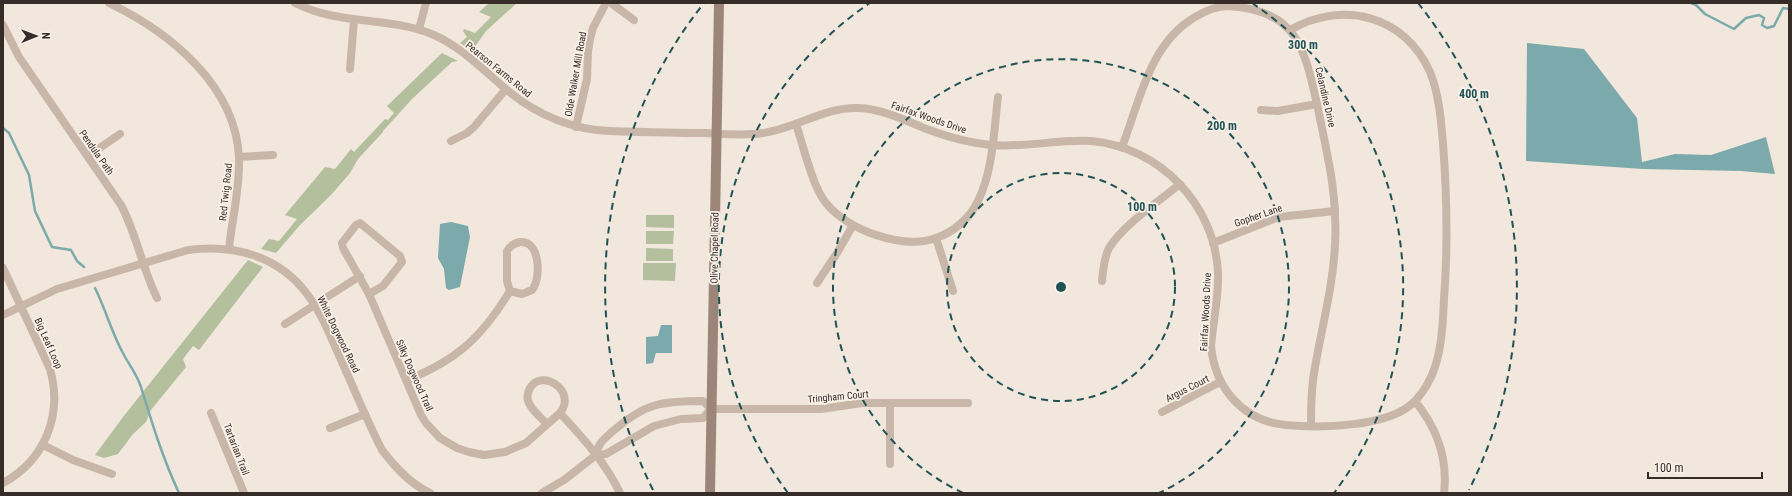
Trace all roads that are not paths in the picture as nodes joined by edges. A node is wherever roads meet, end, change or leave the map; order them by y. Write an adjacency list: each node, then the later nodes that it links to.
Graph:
1 (109, 3): 27 (street, Red Twig Road)
2 (295, 3): 8 (street, Pearson Farms Road)
3 (426, 3): 11 (street)
4 (606, 3): 19 (street, Olde Walker Mill Road)
5 (611, 3): 9 (street)
6 (719, 3): 21 (main road, Olive Chapel Road)
7 (1226, 5): 12 (street, Celandine Drive); 24 (street, Celandine Drive)
8 (354, 20): 11 (street, Pearson Farms Road); 13 (street)
9 (634, 20)
10 (3, 25): 26 (street, Pendula Path)
11 (419, 29): 14 (street, Pearson Farms Road)
12 (1290, 30): 16 (street, Celandine Drive); 49 (street, Fairfax Woods Drive)
13 (350, 69)
14 (506, 89): 19 (street, Pearson Farms Road); 22 (street)
15 (998, 97): 23 (street)
16 (1317, 104): 17 (street); 29 (street, Celandine Drive)
17 (1261, 110)
18 (796, 124): 21 (street, Fairfax Woods Drive); 23 (street, Fairfax Woods Drive); 30 (street)
19 (576, 126): 21 (street, Pearson Farms Road)
20 (120, 134): 26 (street)
21 (716, 134): 52 (main road, Olive Chapel Road)
22 (451, 141)
23 (992, 145): 24 (street, Fairfax Woods Drive); 31 (street)
24 (1122, 147): 28 (street, Fairfax Woods Drive)
25 (273, 154): 27 (street)
26 (88, 156): 34 (street, Pendula Path)
27 (239, 157): 33 (street, Red Twig Road)
28 (1180, 184): 32 (street, Fairfax Woods Drive); 37 (street)
29 (1335, 211): 32 (street, Gopher Lane); 58 (street, Celandine Drive)
30 (853, 225): 31 (street); 38 (street)
31 (936, 238): 40 (street)
32 (1213, 243): 48 (street, Fairfax Woods Drive)
33 (228, 249): 34 (street, White Dogwood Road); 43 (street, White Dogwood Road)
34 (143, 262): 42 (street, Pendula Path); 44 (street, White Dogwood Road)
35 (3, 268): 44 (street, Big Leaf Loop)
36 (360, 276): 41 (street, Silky Dogwood Trail); 41 (street, Silky Dogwood Trail); 43 (street)
37 (1102, 281)
38 (817, 283)
39 (510, 291): 39 (street); 47 (street)
40 (953, 291)
41 (369, 294): 47 (street, Silky Dogwood Trail)
42 (157, 298)
43 (314, 304): 46 (street); 56 (street, White Dogwood Road)
44 (20, 306): 45 (street, White Dogwood Road); 60 (street, Big Leaf Loop)
45 (3, 315)
46 (285, 324)
47 (407, 380): 57 (street, Silky Dogwood Trail)
48 (1220, 382): 53 (street, Argus Court); 58 (street, Fairfax Woods Drive)
49 (1415, 401): 58 (street, Fairfax Woods Drive); 71 (street)
50 (968, 403): 51 (street, Tringham Court)
51 (890, 404): 52 (street, Tringham Court); 62 (street)
52 (711, 409): 61 (street); 61 (street); 70 (main road, Olive Chapel Road)
53 (1162, 412)
54 (211, 413): 66 (street, Tartarian Trail)
55 (560, 413): 57 (street, Silky Dogwood Trail); 57 (street); 61 (street)
56 (365, 414): 59 (street); 65 (street, White Dogwood Road)
57 (547, 424)
58 (1310, 426)
59 (330, 428)
60 (43, 445): 63 (street); 64 (street, Big Leaf Loop)
61 (596, 455): 68 (street); 69 (street)
62 (890, 464)
63 (112, 474)
64 (3, 483)
65 (419, 490): 67 (street, White Dogwood Road)
66 (244, 493)
67 (430, 493)
68 (542, 493)
69 (620, 493)
70 (710, 493)
71 (1444, 493)

